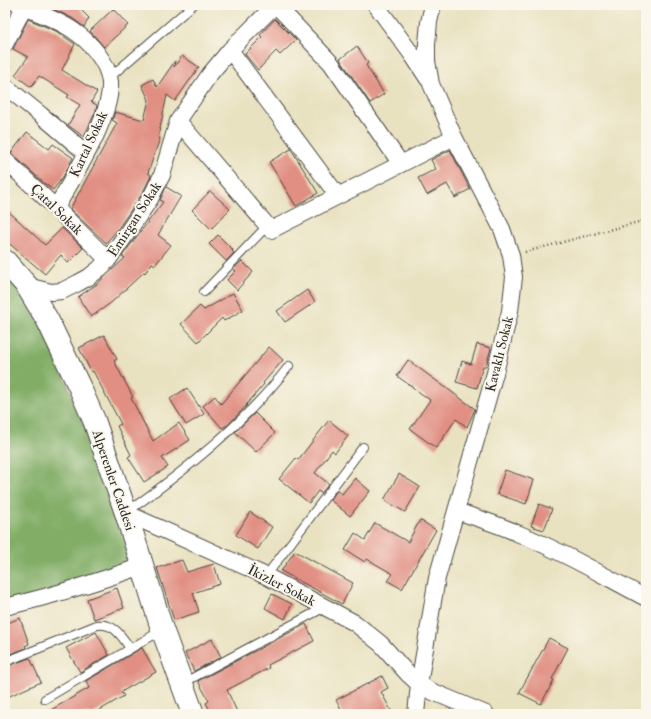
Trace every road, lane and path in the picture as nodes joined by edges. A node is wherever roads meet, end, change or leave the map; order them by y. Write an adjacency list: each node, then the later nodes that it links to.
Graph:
1 (192, 5): 8 (lane)
2 (276, 5): 7 (street, Emirgan Sokak); 15 (street)
3 (376, 5): 9 (street)
4 (433, 5): 9 (street, Kavaklı Sokak)
5 (21, 6): 6 (street); 8 (street, Kartal Sokak)
6 (5, 44)
7 (230, 50): 11 (street, Emirgan Sokak); 16 (street)
8 (109, 78): 13 (street, Kartal Sokak)
9 (431, 84): 12 (street, Kavaklı Sokak)
10 (5, 86): 13 (street)
11 (178, 121): 19 (street); 21 (street, Emirgan Sokak)
12 (454, 137): 15 (street); 20 (street, Kavaklı Sokak)
13 (86, 153): 17 (street, Kartal Sokak)
14 (5, 160): 17 (street, Çatal Sokak)
15 (401, 164): 16 (street)
16 (338, 196): 19 (street)
17 (56, 208): 21 (street, Çatal Sokak)
18 (646, 220): 20 (path)
19 (267, 226): 24 (lane)
20 (511, 255): 27 (street, Kavaklı Sokak)
21 (108, 260): 23 (street, Emirgan Sokak)
22 (5, 261): 23 (street, Alperenler Caddesi)
23 (27, 286): 28 (street, Alperenler Caddesi)
24 (204, 292)
25 (289, 366): 28 (lane)
26 (363, 447): 30 (lane)
27 (456, 511): 31 (street); 38 (street, Kavaklı Sokak)
28 (126, 513): 29 (street, Alperenler Caddesi); 30 (street, İkizler Sokak)
29 (142, 566): 32 (street); 34 (street, Alperenler Caddesi)
30 (266, 576): 33 (street, İkizler Sokak)
31 (646, 598)
32 (5, 607)
33 (325, 607): 37 (lane); 38 (street, İkizler Sokak)
34 (162, 629): 35 (lane); 37 (street, Alperenler Caddesi)
35 (130, 648): 36 (lane); 39 (lane)
36 (5, 662)
37 (182, 683): 40 (street, Alperenler Caddesi)
38 (419, 684): 41 (street, Kavaklı Sokak); 42 (street, İkizler Sokak)
39 (45, 699)
40 (193, 714)
41 (416, 714)
42 (486, 714)

